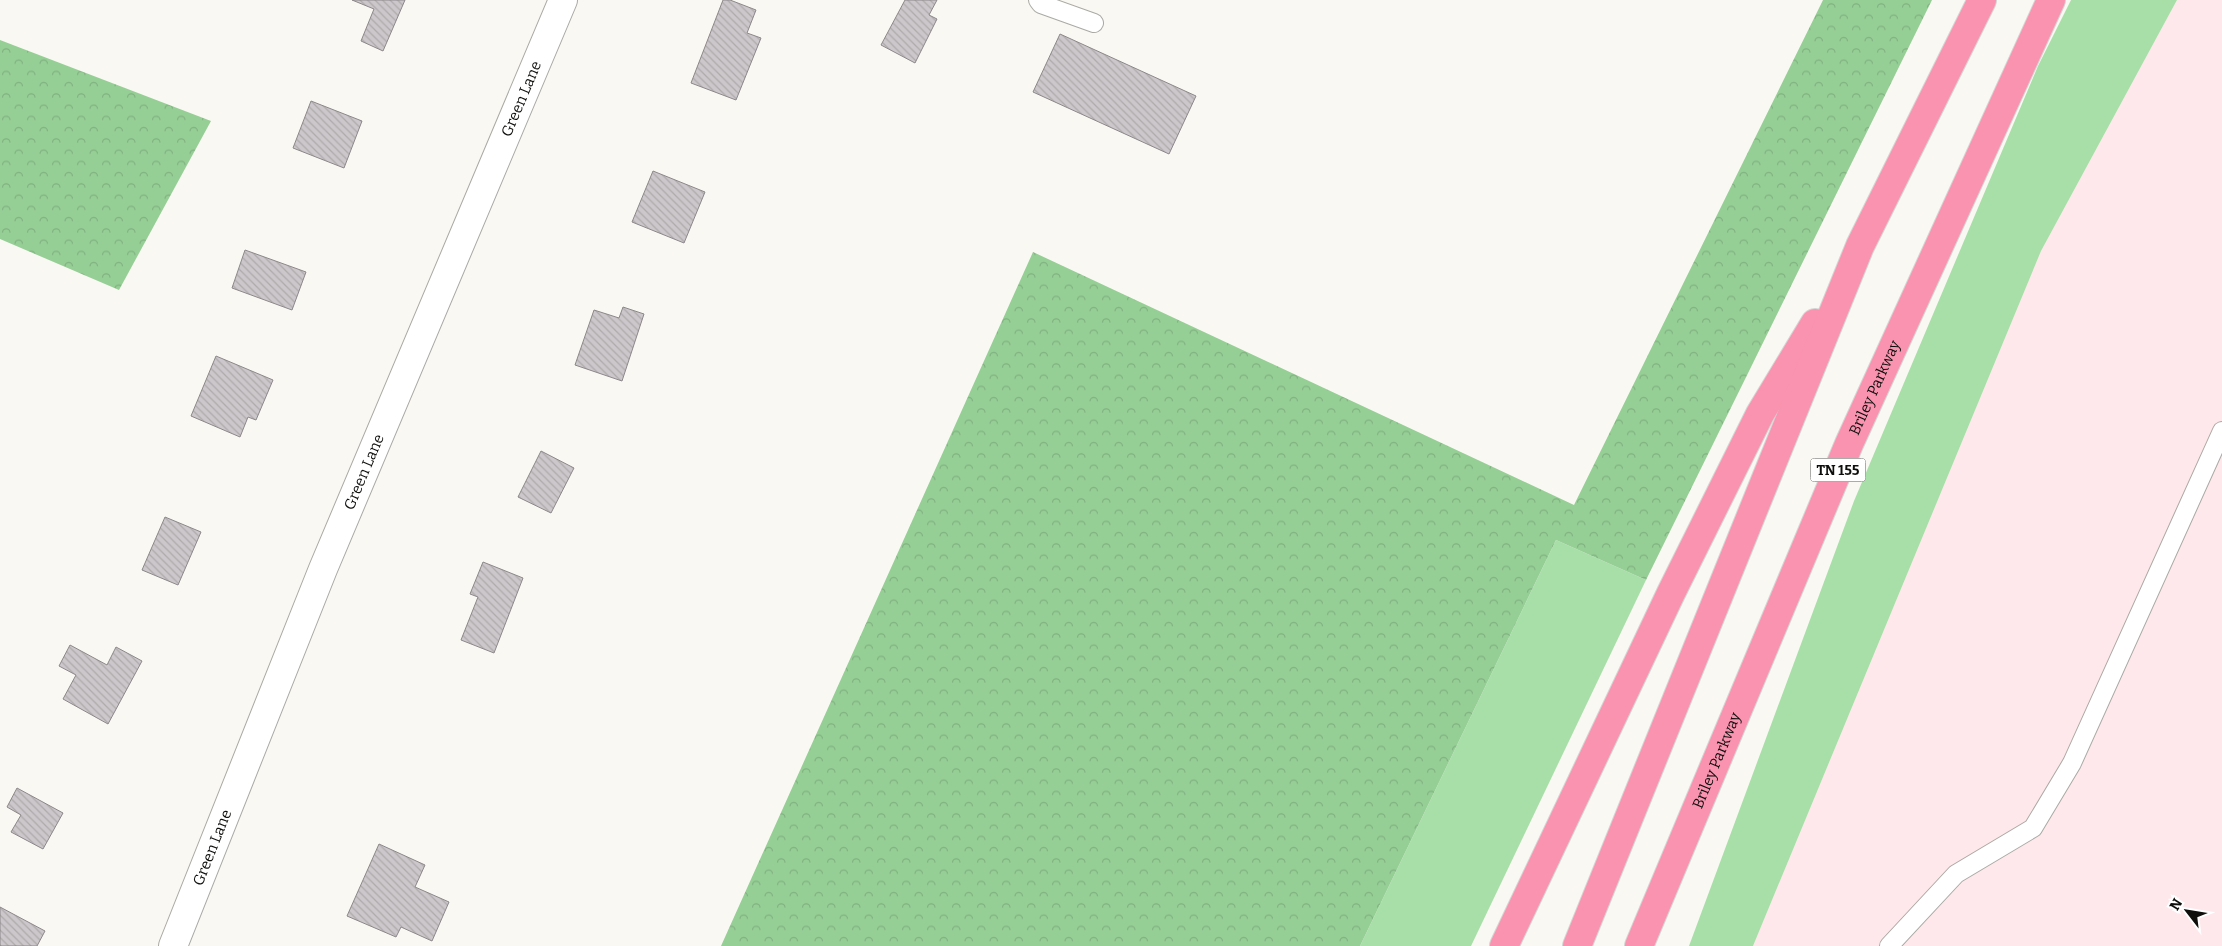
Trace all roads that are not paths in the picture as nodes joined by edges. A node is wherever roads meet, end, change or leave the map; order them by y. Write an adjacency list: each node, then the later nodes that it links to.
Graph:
1 (563, 0): 8 (street, Green Lane)
2 (1038, 0): 5 (lane)
3 (1982, 0): 6 (highway)
4 (2051, 0): 11 (highway, Briley Parkway / TN 155)
5 (1094, 23)
6 (1860, 246): 9 (highway); 10 (highway)
7 (2222, 430): 12 (lane)
8 (172, 946)
9 (1504, 946)
10 (1577, 946)
11 (1639, 946)
12 (1889, 946)

